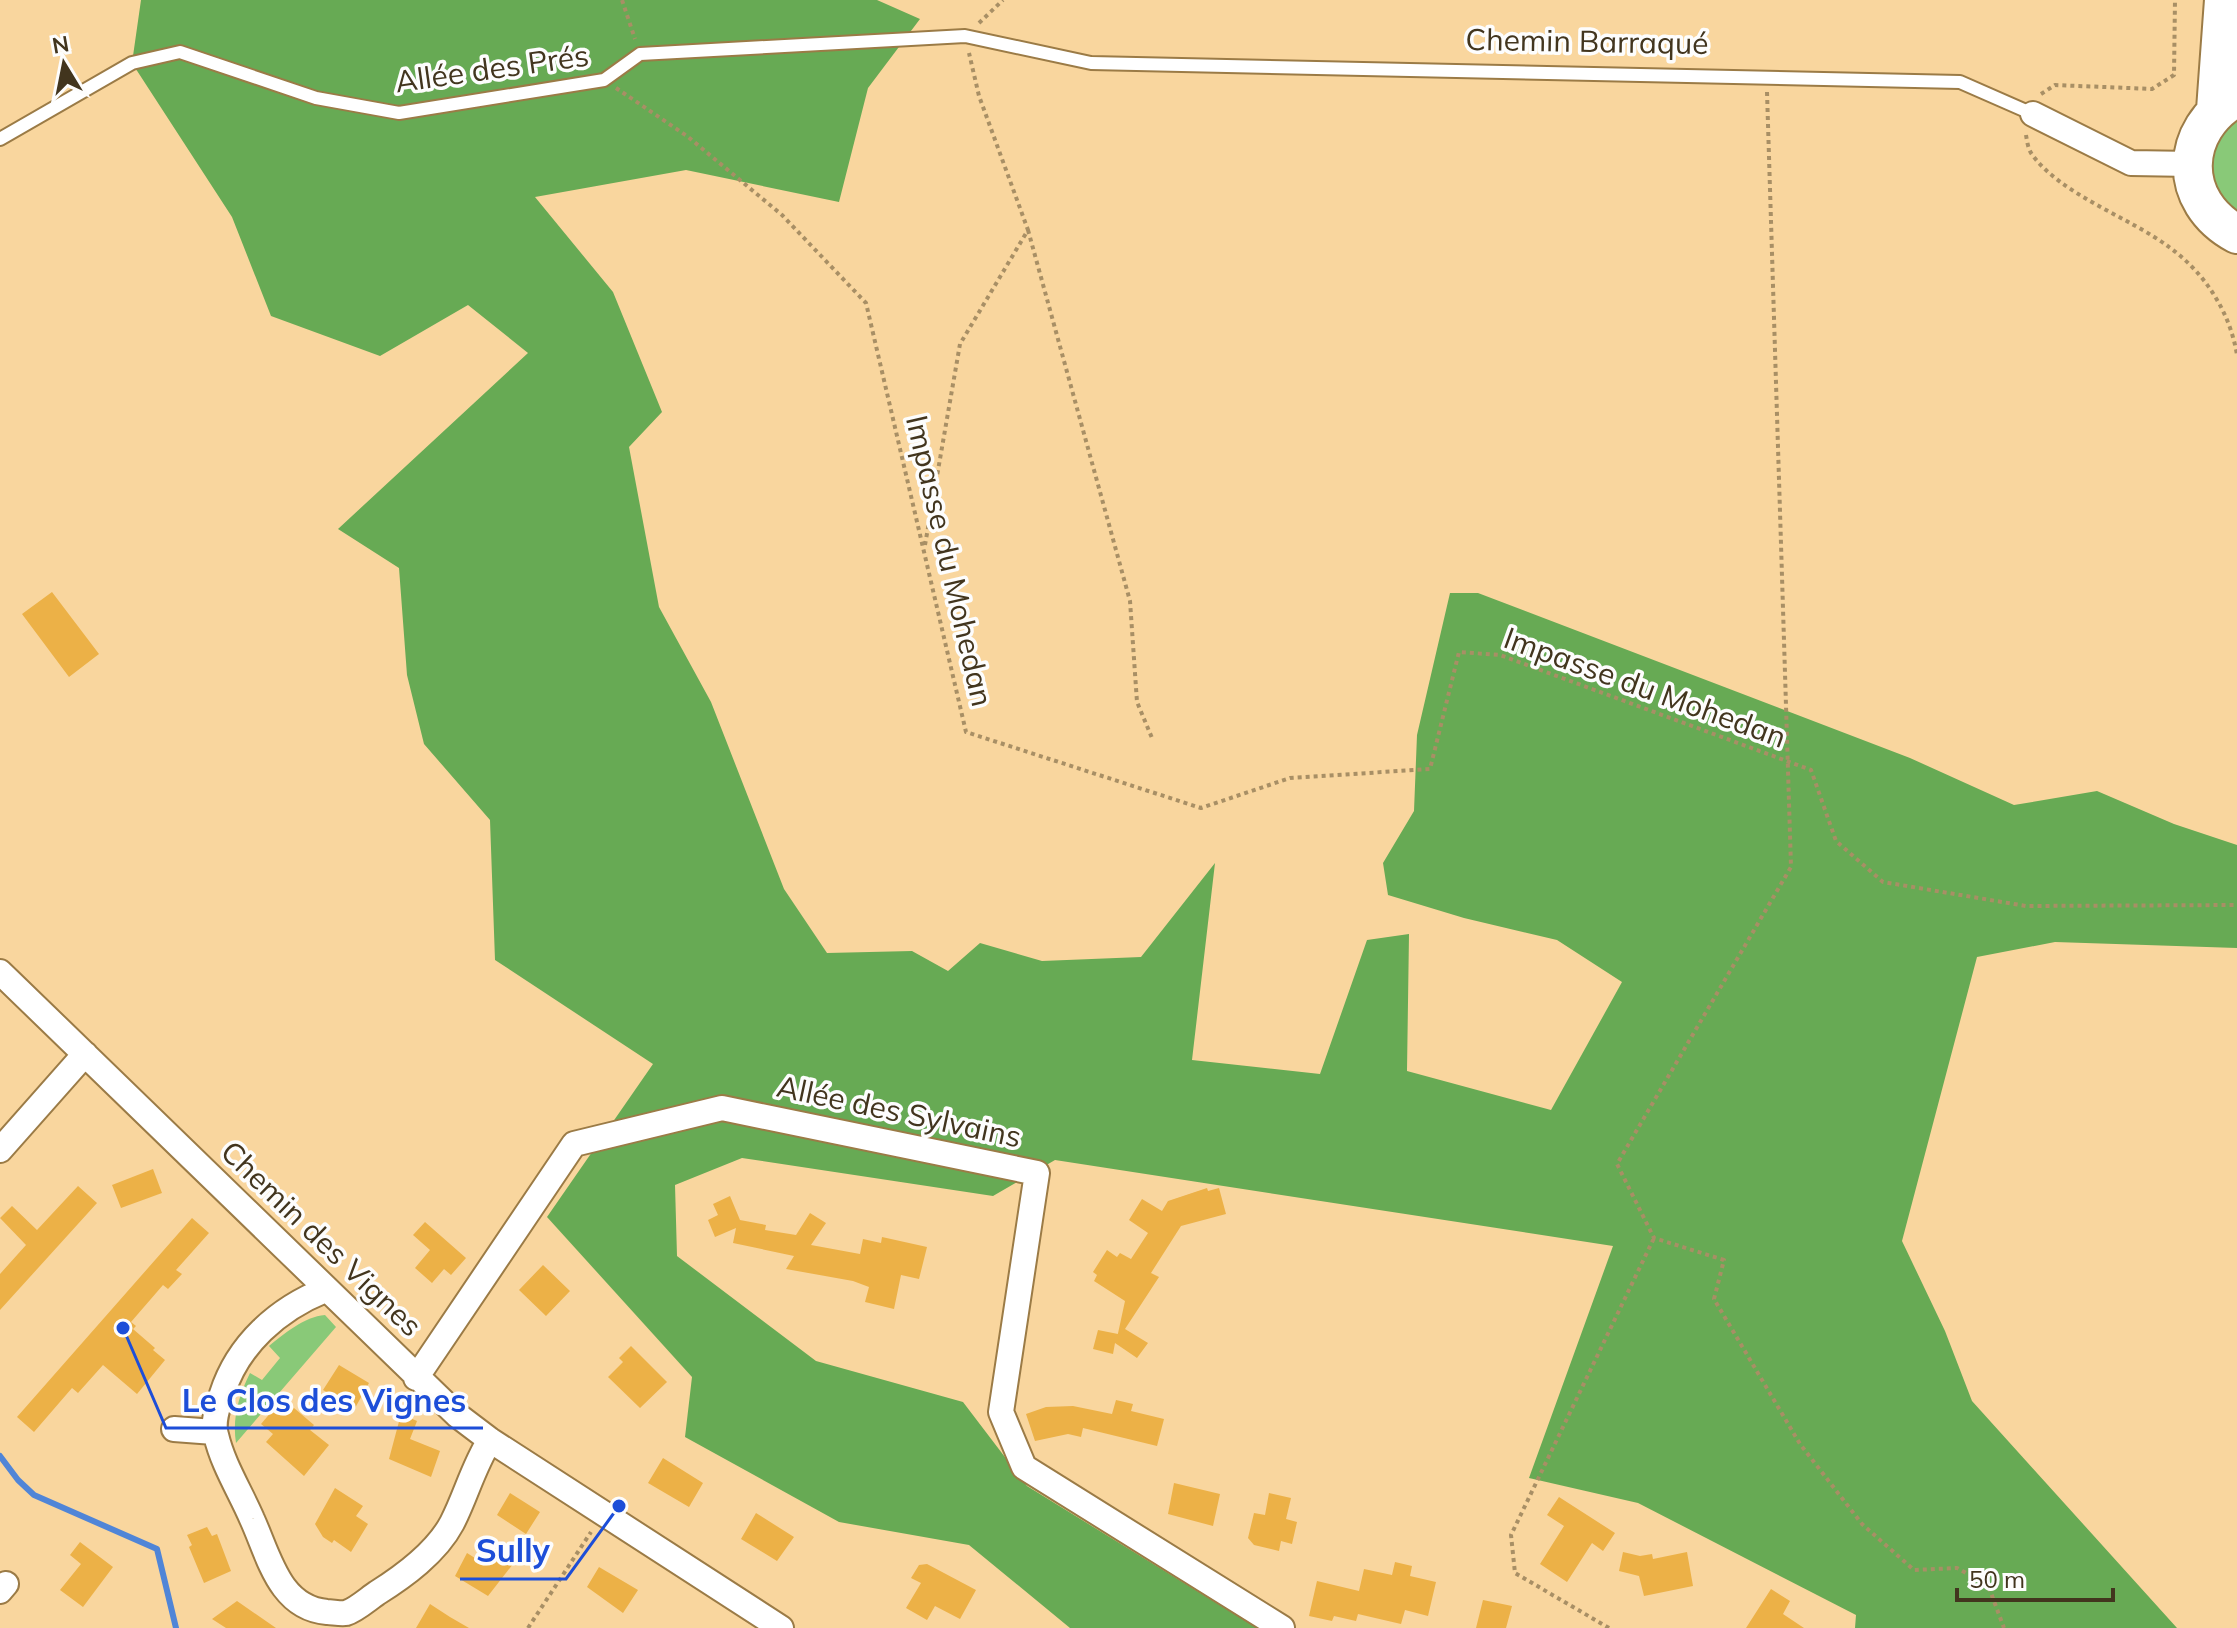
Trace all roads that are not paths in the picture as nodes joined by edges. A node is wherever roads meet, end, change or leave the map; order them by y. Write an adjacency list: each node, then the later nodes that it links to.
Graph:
1 (2224, 0): 3 (main road)
2 (965, 36): 4 (lane, Chemin Barraqué); 5 (lane, Allée des Prés)
3 (2226, 104): 6 (main road)
4 (2033, 114): 6 (street, Chemin Barraqué)
5 (0, 139)
6 (2192, 164): 7 (main road)
7 (2237, 234)
8 (0, 972): 9 (street, Chemin des Vignes)
9 (85, 1054): 10 (street); 11 (street, Chemin des Vignes)
10 (0, 1150)
11 (325, 1290): 12 (street, Chemin des Vignes); 14 (street)
12 (416, 1378): 15 (street, Chemin des Vignes); 18 (street, Allée des Sylvains)
13 (174, 1429): 14 (street)
14 (214, 1432): 16 (street)
15 (490, 1440): 16 (street); 17 (street, Chemin des Vignes)
16 (351, 1620)
17 (781, 1628)
18 (1282, 1628)

